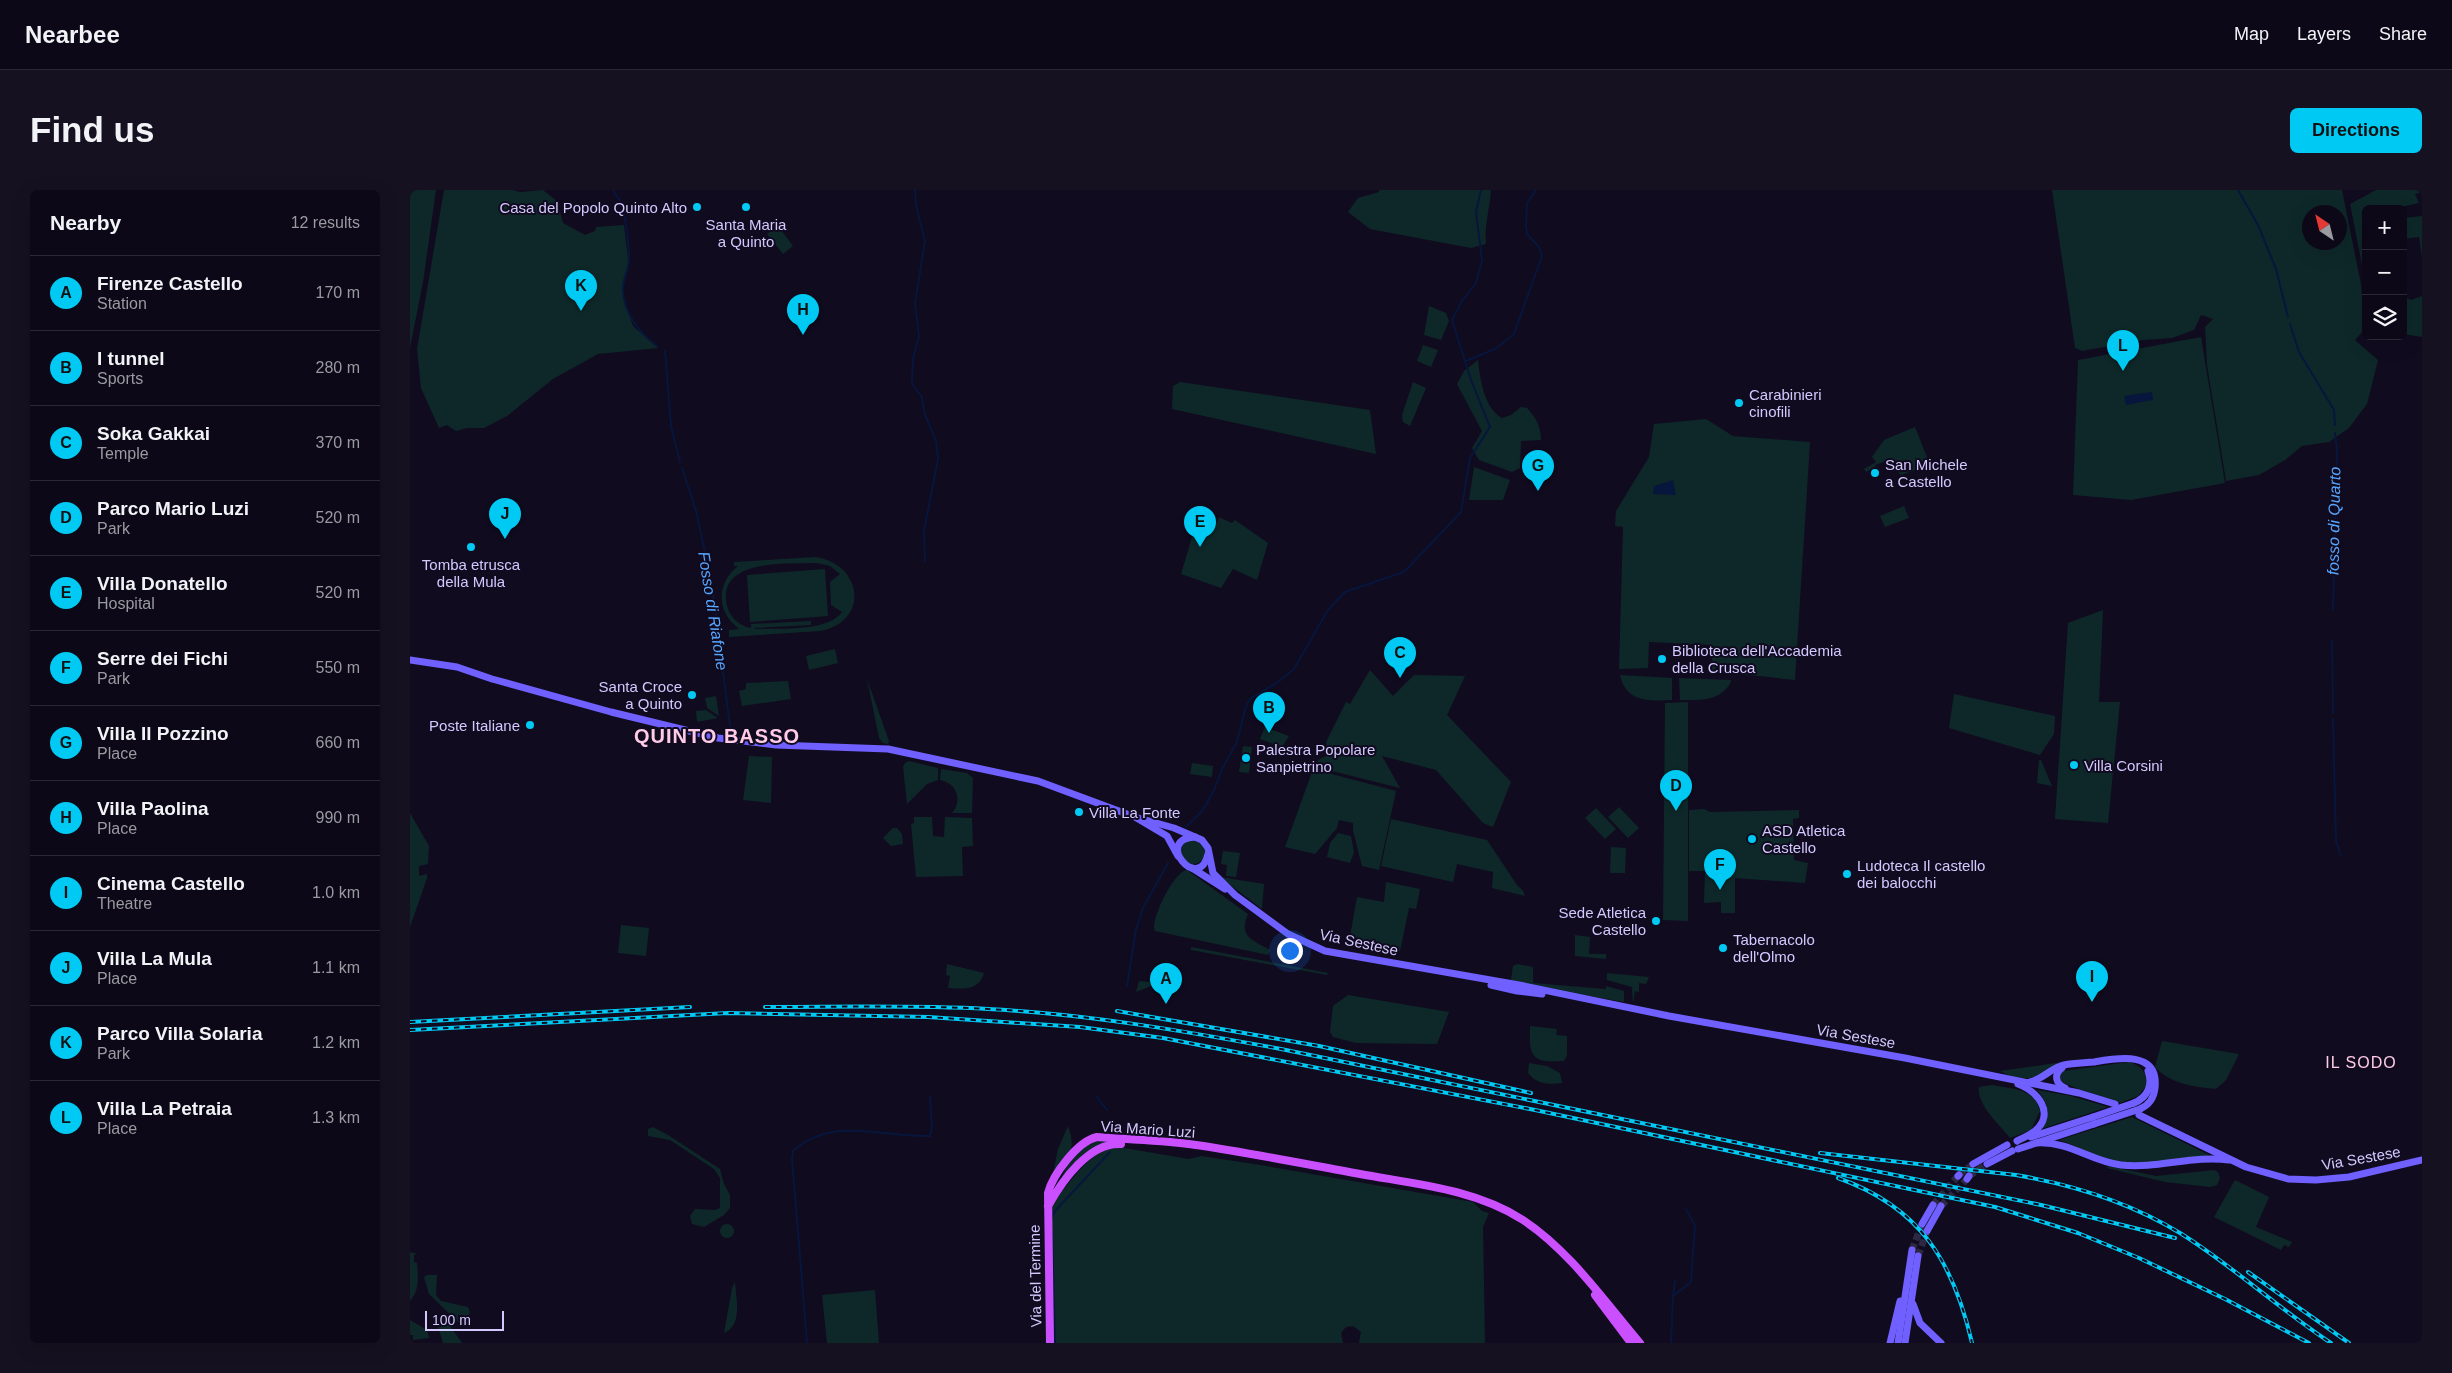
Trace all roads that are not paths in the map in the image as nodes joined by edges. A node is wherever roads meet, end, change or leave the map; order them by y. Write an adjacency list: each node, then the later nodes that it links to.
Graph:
1 (410, 660): 2 (main road)
2 (1135, 817): 3 (main road); 5 (main road)
3 (1195, 837): 4 (main road); 5 (main road)
4 (1208, 853): 6 (main road); 7 (main road, Via Sestese)
5 (1178, 856): 6 (main road)
6 (1192, 868): 7 (main road, Via Sestese)
7 (1235, 894): 10 (main road, Via Sestese)
8 (2072, 1064): 9 (main road); 11 (main road); 12 (main road)
9 (2145, 1064): 14 (main road); 15 (main road, bridge)
10 (2001, 1078): 11 (main road, Via Sestese); 16 (main road)
11 (2026, 1082): 12 (main road, Via Sestese)
12 (2072, 1091): 13 (main road, Via Sestese)
13 (2115, 1104)
14 (2140, 1112): 15 (main road, bridge); 20 (main road, Via Sestese)
15 (2093, 1121): 16 (main road); 17 (main road)
16 (2012, 1142): 21 (main road)
17 (2036, 1143): 20 (main road); 22 (main road)
18 (1224, 1150): 25 (main road, Via Mario Luzi); 25 (main road, Via Mario Luzi); 30 (main road, Via Mario Luzi)
19 (2422, 1160): 20 (main road, Via Sestese)
20 (2234, 1161)
21 (1973, 1164)
22 (1987, 1164)
23 (1933, 1205): 26 (main road)
24 (1942, 1206): 27 (main road)
25 (1047, 1208): 33 (main road, Via del Termine)
26 (1922, 1224)
27 (1927, 1231)
28 (1912, 1250): 31 (main road)
29 (1918, 1256): 32 (main road)
30 (1583, 1277): 34 (main road, Via Mario Luzi); 35 (main road, Via Mario Luzi)
31 (1906, 1282): 36 (main road); 37 (main road)
32 (1911, 1295): 38 (main road); 39 (main road)
33 (1050, 1343)
34 (1631, 1343)
35 (1640, 1343)
36 (1890, 1343)
37 (1898, 1343)
38 (1905, 1343)
39 (1941, 1343)

